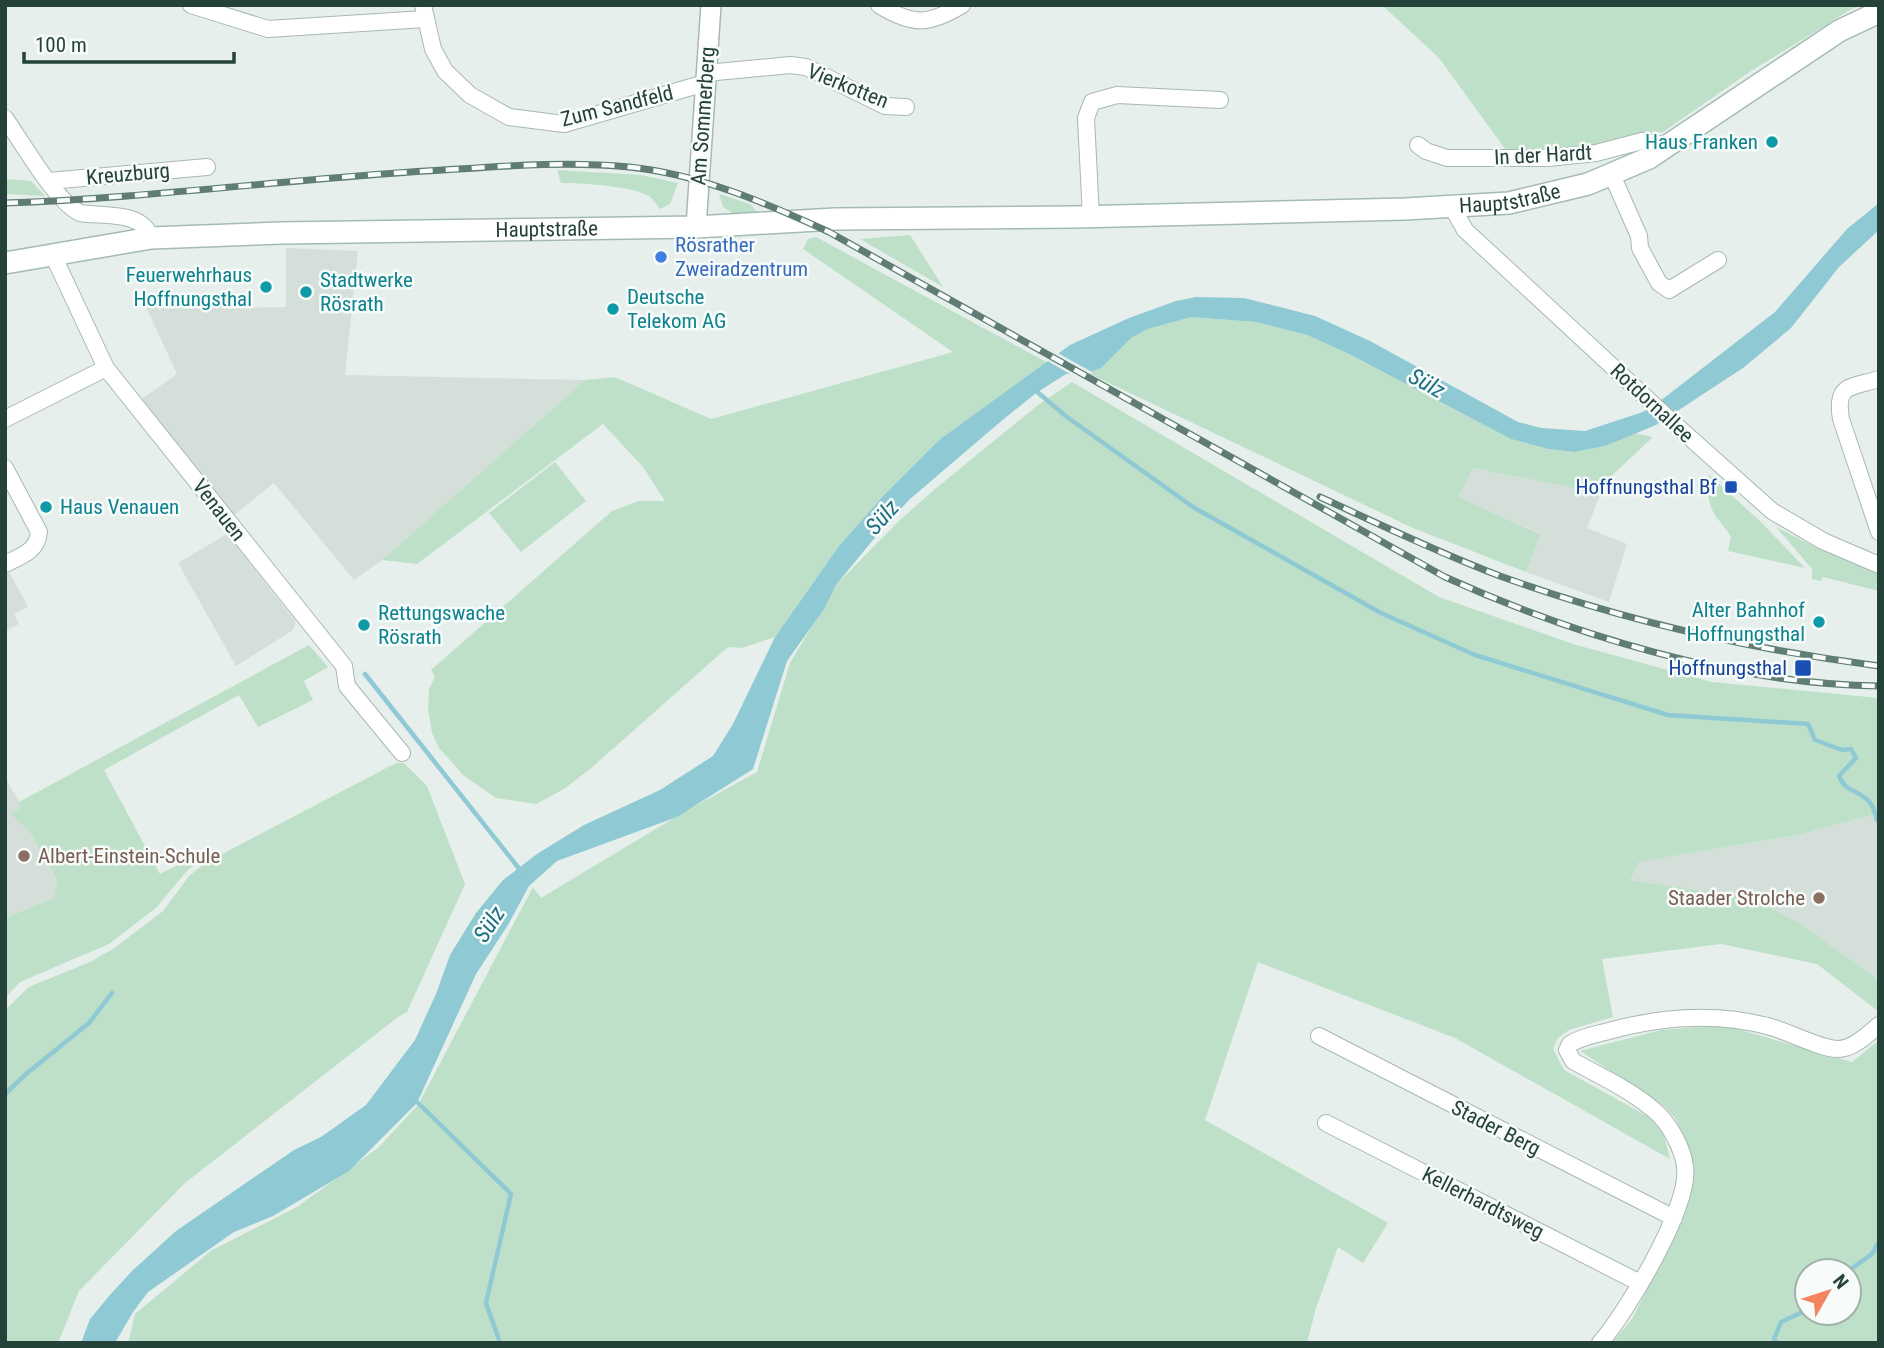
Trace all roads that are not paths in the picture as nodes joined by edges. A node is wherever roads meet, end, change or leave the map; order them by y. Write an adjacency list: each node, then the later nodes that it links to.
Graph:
1 (191, 5): 5 (street)
2 (711, 5): 7 (street, Am Sommerberg)
3 (879, 5): 4 (street)
4 (962, 5)
5 (424, 12): 7 (street, Zum Sandfeld)
6 (1879, 12): 12 (main road, Hauptstraße)
7 (706, 78): 9 (street, Vierkotten); 18 (street, Am Sommerberg)
8 (1220, 100): 17 (street)
9 (906, 107)
10 (5, 118): 15 (street, Kreuzburg)
11 (1418, 145): 12 (street, In der Hardt)
12 (1670, 146): 14 (main road, Hauptstraße)
13 (206, 167): 15 (street, Kreuzburg)
14 (1612, 176): 16 (main road, Hauptstraße); 21 (street)
15 (49, 181): 19 (street, Kreuzburg)
16 (1452, 207): 17 (main road, Hauptstraße); 28 (street, Rotdornallee)
17 (1091, 217): 18 (main road, Hauptstraße)
18 (696, 227): 19 (main road, Hauptstraße)
19 (151, 238): 20 (main road, Hauptstraße)
20 (52, 253): 22 (main road, Hauptstraße); 23 (street, Venauen)
21 (1717, 260)
22 (5, 263)
23 (106, 368): 25 (street); 30 (street, Venauen)
24 (1879, 379): 27 (street)
25 (7, 413)
26 (5, 468): 29 (street)
27 (1879, 531)
28 (1878, 561)
29 (5, 564)
30 (402, 753)
31 (1879, 1025): 34 (street)
32 (1319, 1036): 34 (street, Stader Berg)
33 (1326, 1123): 35 (street, Kellerhardtsweg)
34 (1674, 1218): 35 (street)
35 (1640, 1283): 36 (street)
36 (1600, 1343)

